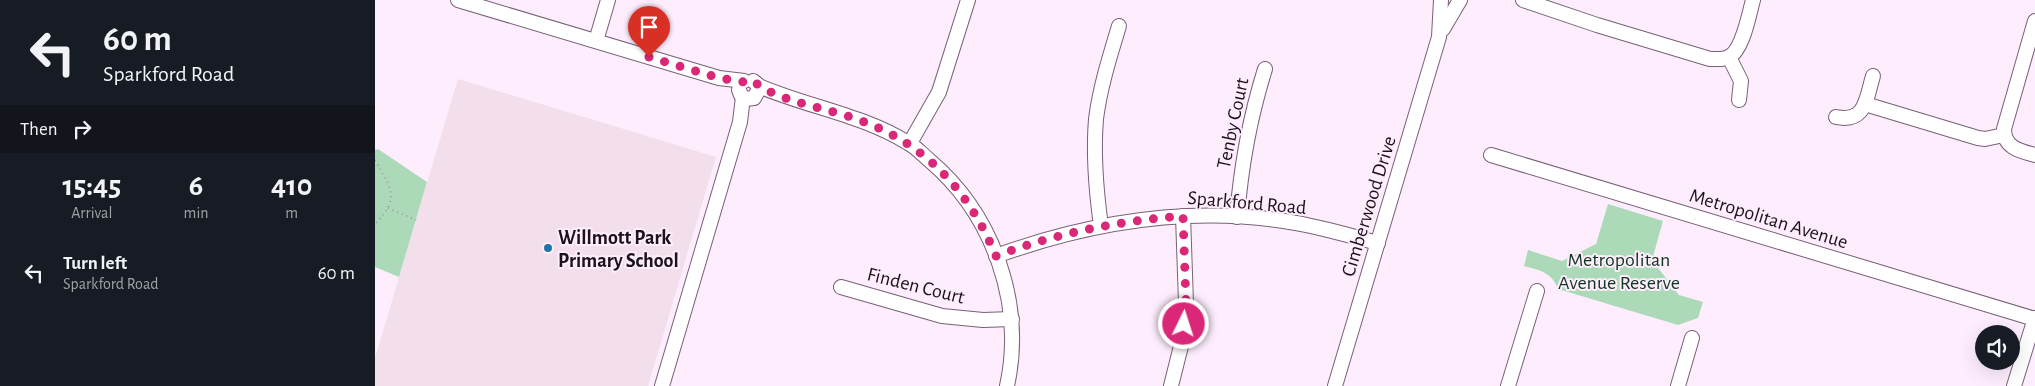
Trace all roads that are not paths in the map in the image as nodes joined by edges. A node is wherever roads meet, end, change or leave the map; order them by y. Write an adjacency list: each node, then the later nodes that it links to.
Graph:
1 (458, 0): 11 (street)
2 (608, 0): 11 (street)
3 (968, 0): 20 (street)
4 (1441, 0): 10 (street, Cimberwood Drive)
5 (1460, 0): 10 (street, Cimberwood Drive)
6 (1523, 0): 12 (street)
7 (1753, 0): 12 (street)
8 (2035, 20): 19 (street)
9 (1119, 26): 25 (street)
10 (1439, 37): 26 (street, Cimberwood Drive)
11 (596, 41): 15 (street)
12 (1729, 57): 16 (street)
13 (1265, 69): 24 (street, Tenby Court)
14 (1873, 76): 17 (street)
15 (749, 91): 20 (street); 33 (street)
16 (1739, 100)
17 (1865, 104): 18 (street); 19 (street)
18 (1836, 117)
19 (2004, 135): 22 (street)
20 (909, 143): 27 (street)
21 (1491, 155): 30 (street, Metropolitan Avenue)
22 (2035, 155)
23 (1183, 216): 24 (street, Sparkford Road); 25 (street, Sparkford Road); 35 (street)
24 (1237, 217): 26 (street, Sparkford Road)
25 (1101, 226): 27 (street, Sparkford Road)
26 (1378, 243): 36 (street, Cimberwood Drive)
27 (996, 256): 31 (street)
28 (841, 287): 31 (street, Finden Court)
29 (1537, 291): 37 (street)
30 (2035, 318): 39 (street)
31 (1012, 319): 34 (street)
32 (1692, 338): 38 (street)
33 (662, 386)
34 (1007, 386)
35 (1171, 386)
36 (1335, 386)
37 (1508, 386)
38 (1678, 386)
39 (2014, 386)

